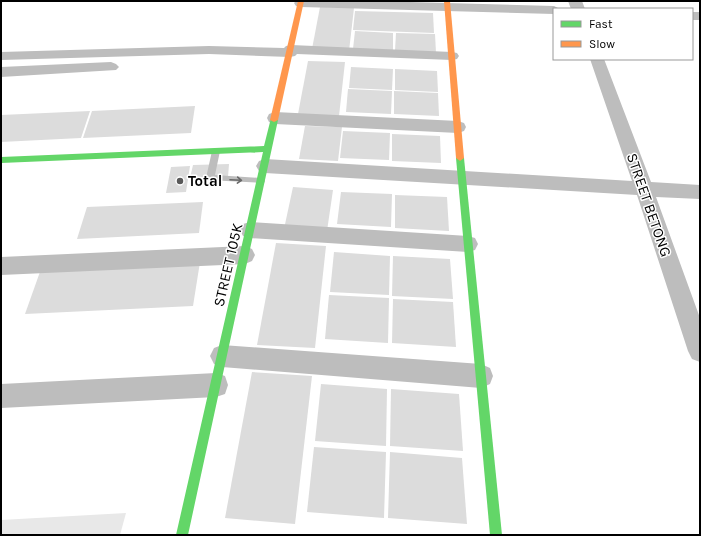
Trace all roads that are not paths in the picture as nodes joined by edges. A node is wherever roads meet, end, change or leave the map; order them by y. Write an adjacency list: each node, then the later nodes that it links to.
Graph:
1 (697, 1): 4 (street)
2 (301, 2): 3 (street); 6 (street, STREET 105K)
3 (447, 4): 5 (street); 9 (street)
4 (700, 6)
5 (553, 10)
6 (289, 55): 8 (street); 9 (street); 12 (street, STREET 105K)
7 (1, 56): 8 (street)
8 (208, 56): 11 (street)
9 (452, 56): 13 (street)
10 (597, 60): 18 (street, STREET BETONG)
11 (1, 72)
12 (275, 118): 13 (street); 16 (street, STREET 105K)
13 (458, 126): 17 (street)
14 (216, 152): 15 (street); 16 (street); 16 (lane, one-way to 16)
15 (1, 160)
16 (265, 165): 17 (street); 20 (street, STREET 105K)
17 (462, 177): 18 (street); 21 (street)
18 (644, 188): 19 (street); 24 (street, STREET BETONG)
19 (700, 192)
20 (250, 230): 21 (street); 22 (street, STREET 105K)
21 (468, 244): 26 (street)
22 (245, 255): 23 (street); 25 (street, STREET 105K)
23 (1, 266)
24 (700, 351)
25 (222, 356): 26 (street); 27 (street, STREET 105K)
26 (481, 376): 30 (street)
27 (216, 385): 28 (street); 29 (street, STREET 105K)
28 (1, 396)
29 (182, 535)
30 (496, 535)

